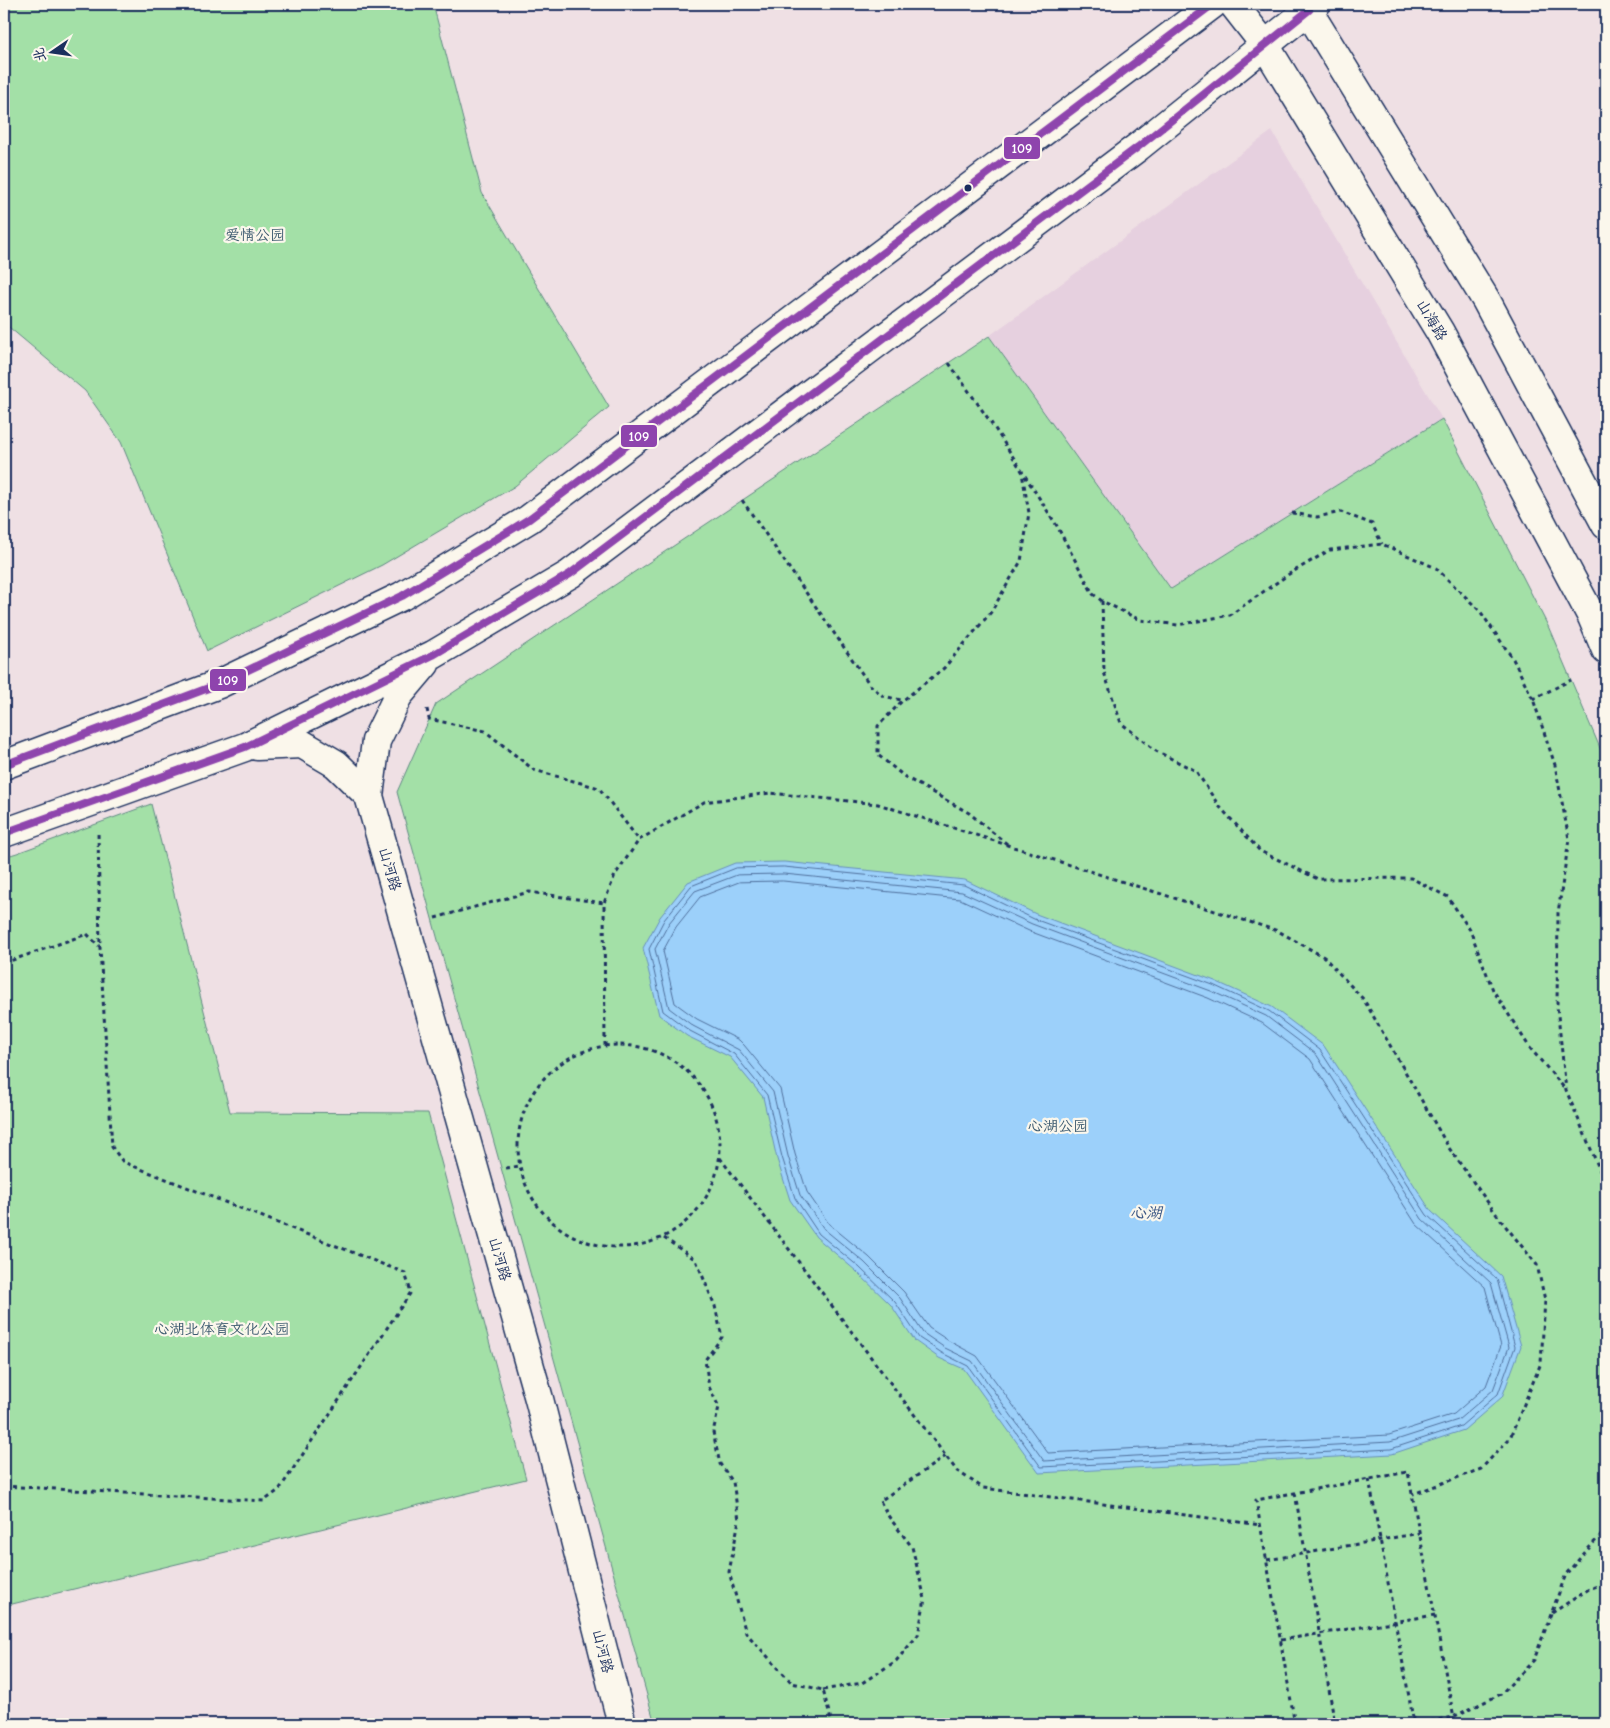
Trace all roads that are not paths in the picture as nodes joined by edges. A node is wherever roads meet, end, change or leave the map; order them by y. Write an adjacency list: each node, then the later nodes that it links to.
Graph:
1 (1213, 4): 9 (street)
2 (1233, 4): 4 (street, 山海路)
3 (1310, 6): 4 (street); 5 (street)
4 (1265, 45): 6 (street, 山海路); 7 (street)
5 (1606, 525)
6 (1606, 650)
7 (433, 655): 8 (street); 10 (street)
8 (245, 747): 10 (street); 11 (street)
9 (4, 765)
10 (369, 796): 12 (street, 山河路)
11 (4, 833)
12 (622, 1724)

